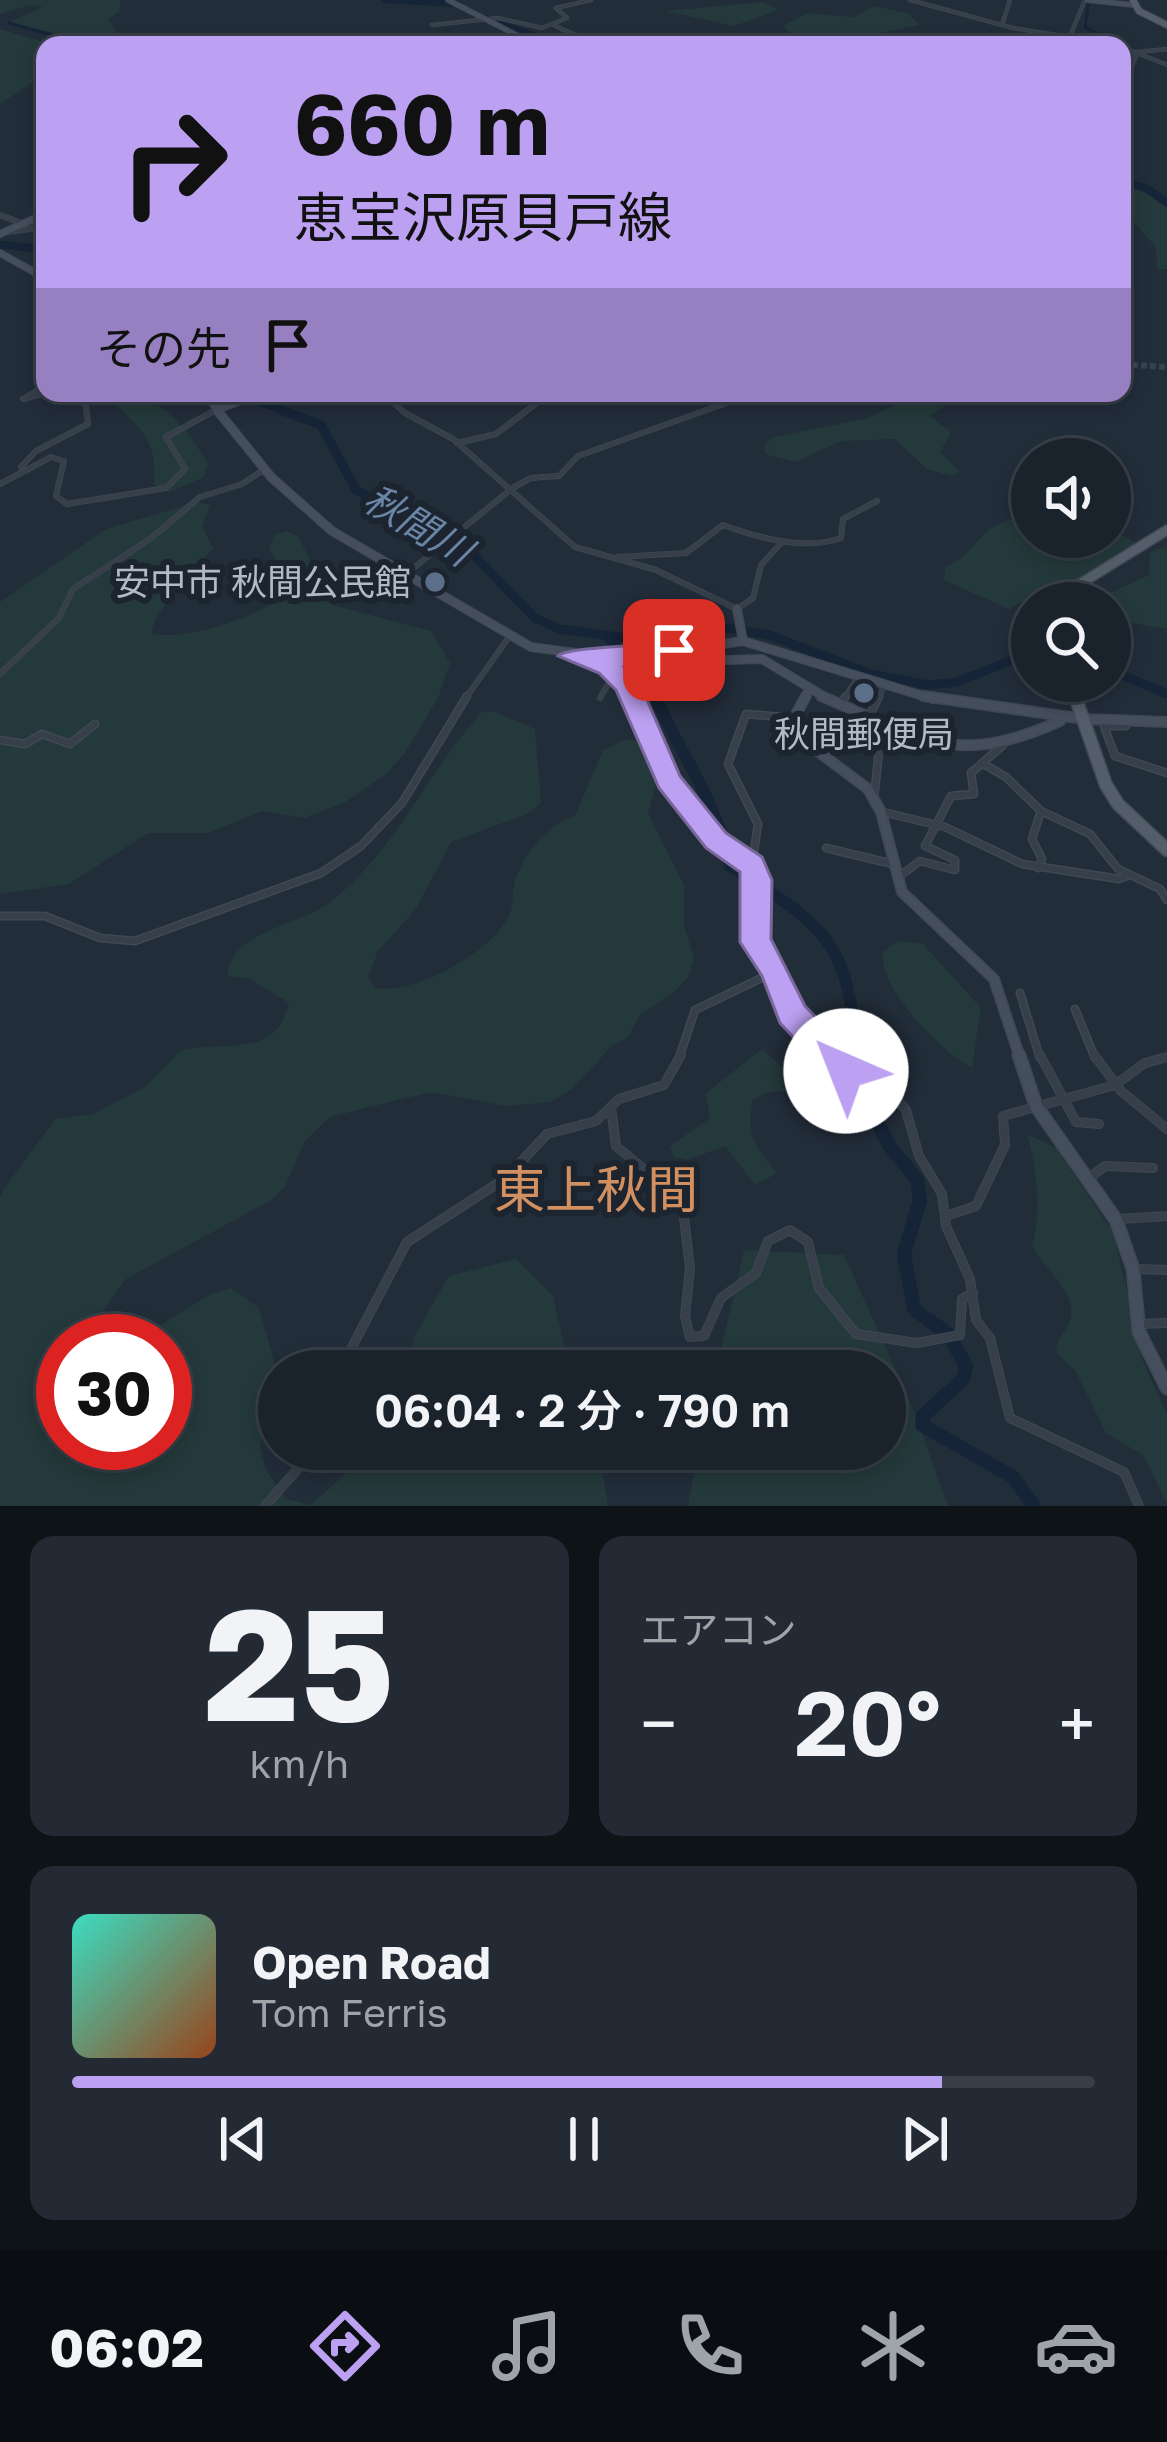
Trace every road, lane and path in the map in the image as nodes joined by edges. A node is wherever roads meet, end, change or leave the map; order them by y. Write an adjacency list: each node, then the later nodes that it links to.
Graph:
1 (591, 0): 12 (street)
2 (910, 0): 7 (street)
3 (1010, 0): 9 (street)
4 (1088, 0): 6 (main road); 16 (street)
5 (450, 2): 8 (main road)
6 (1133, 2): 13 (main road)
7 (936, 3): 9 (street)
8 (482, 20): 10 (street); 11 (street); 14 (main road)
9 (1004, 22): 15 (street)
10 (432, 25)
11 (527, 25): 12 (street); 14 (street)
12 (554, 25): 18 (street)
13 (1167, 25)
14 (504, 33): 17 (main road)
15 (1060, 34): 16 (street)
16 (1072, 34): 19 (street)
17 (512, 36)
18 (575, 36)
19 (1080, 36)
20 (1167, 49): 22 (street)
21 (1131, 51): 22 (street)
22 (1137, 53): 23 (street); 24 (street)
23 (1167, 64)
24 (1131, 68)
25 (0, 215): 27 (street)
26 (36, 218): 27 (main road)
27 (25, 224): 29 (main road)
28 (36, 228): 29 (street)
29 (3, 233)
30 (0, 253): 31 (main road)
31 (36, 273)
32 (82, 402): 41 (street)
33 (213, 402): 38 (main road)
34 (239, 402): 38 (main road)
35 (392, 402): 39 (street)
36 (538, 402): 39 (street)
37 (729, 402): 43 (street)
38 (220, 409): 40 (main road); 41 (street)
39 (457, 443): 43 (street)
40 (265, 470): 48 (main road); 56 (street)
41 (19, 471): 42 (street)
42 (0, 484)
43 (510, 495): 47 (street); 48 (street)
44 (877, 501): 46 (street)
45 (1167, 530): 49 (main road)
46 (783, 542): 47 (street); 50 (street)
47 (617, 559): 50 (street)
48 (404, 575): 51 (main road)
49 (1083, 582)
50 (739, 612): 52 (main road)
51 (509, 637): 53 (main road); 88 (street)
52 (743, 638): 54 (main road); 57 (main road)
53 (571, 656): 54 (main road); 55 (main road)
54 (634, 663): 55 (main road); 59 (main road)
55 (611, 670): 60 (street); 83 (street)
56 (0, 674)
57 (857, 679): 58 (main road); 62 (street)
58 (884, 686): 63 (street); 64 (main road)
59 (809, 690): 62 (main road); 65 (main road)
60 (599, 698)
61 (1078, 702): 66 (main road)
62 (842, 703): 63 (main road)
63 (869, 716): 68 (main road)
64 (1060, 716): 66 (main road); 72 (main road)
65 (794, 718): 75 (main road); 83 (street)
66 (1084, 719): 67 (main road); 79 (main road)
67 (1125, 719): 69 (main road); 74 (street)
68 (882, 722): 72 (main road); 75 (street)
69 (1167, 722)
70 (95, 724): 71 (street)
71 (0, 740)
72 (1003, 745): 73 (street)
73 (982, 763): 76 (street); 78 (street)
74 (1167, 773)
75 (874, 799): 77 (main road)
76 (1041, 811): 84 (street); 85 (street)
77 (881, 812): 78 (street); 82 (main road)
78 (934, 824): 84 (street); 86 (street)
79 (1160, 839): 81 (main road)
80 (826, 848): 82 (street)
81 (1167, 850)
82 (892, 863): 86 (main road)
83 (752, 865): 89 (street)
84 (1038, 868): 85 (street)
85 (1130, 875): 87 (street)
86 (896, 879): 95 (main road)
87 (1167, 900)
88 (0, 916)
89 (776, 970): 96 (street); 101 (street)
90 (1020, 993): 94 (street)
91 (1075, 1009): 93 (street)
92 (1167, 1057): 93 (street)
93 (1115, 1085): 94 (street); 98 (street)
94 (1060, 1101): 95 (street); 97 (street)
95 (1036, 1106): 100 (main road); 101 (street)
96 (611, 1107): 106 (street); 109 (street)
97 (1099, 1124)
98 (1167, 1129)
99 (1153, 1168): 100 (street)
100 (1088, 1179): 103 (main road)
101 (946, 1216): 106 (street)
102 (1167, 1216): 103 (street)
103 (1116, 1220): 104 (main road)
104 (1133, 1269): 105 (street); 108 (main road)
105 (1167, 1270)
106 (973, 1293): 113 (street)
107 (1167, 1322): 108 (street)
108 (1137, 1324): 110 (main road)
109 (352, 1350)
110 (1167, 1388)
111 (297, 1470): 112 (street)
112 (265, 1506)
113 (1138, 1506)

